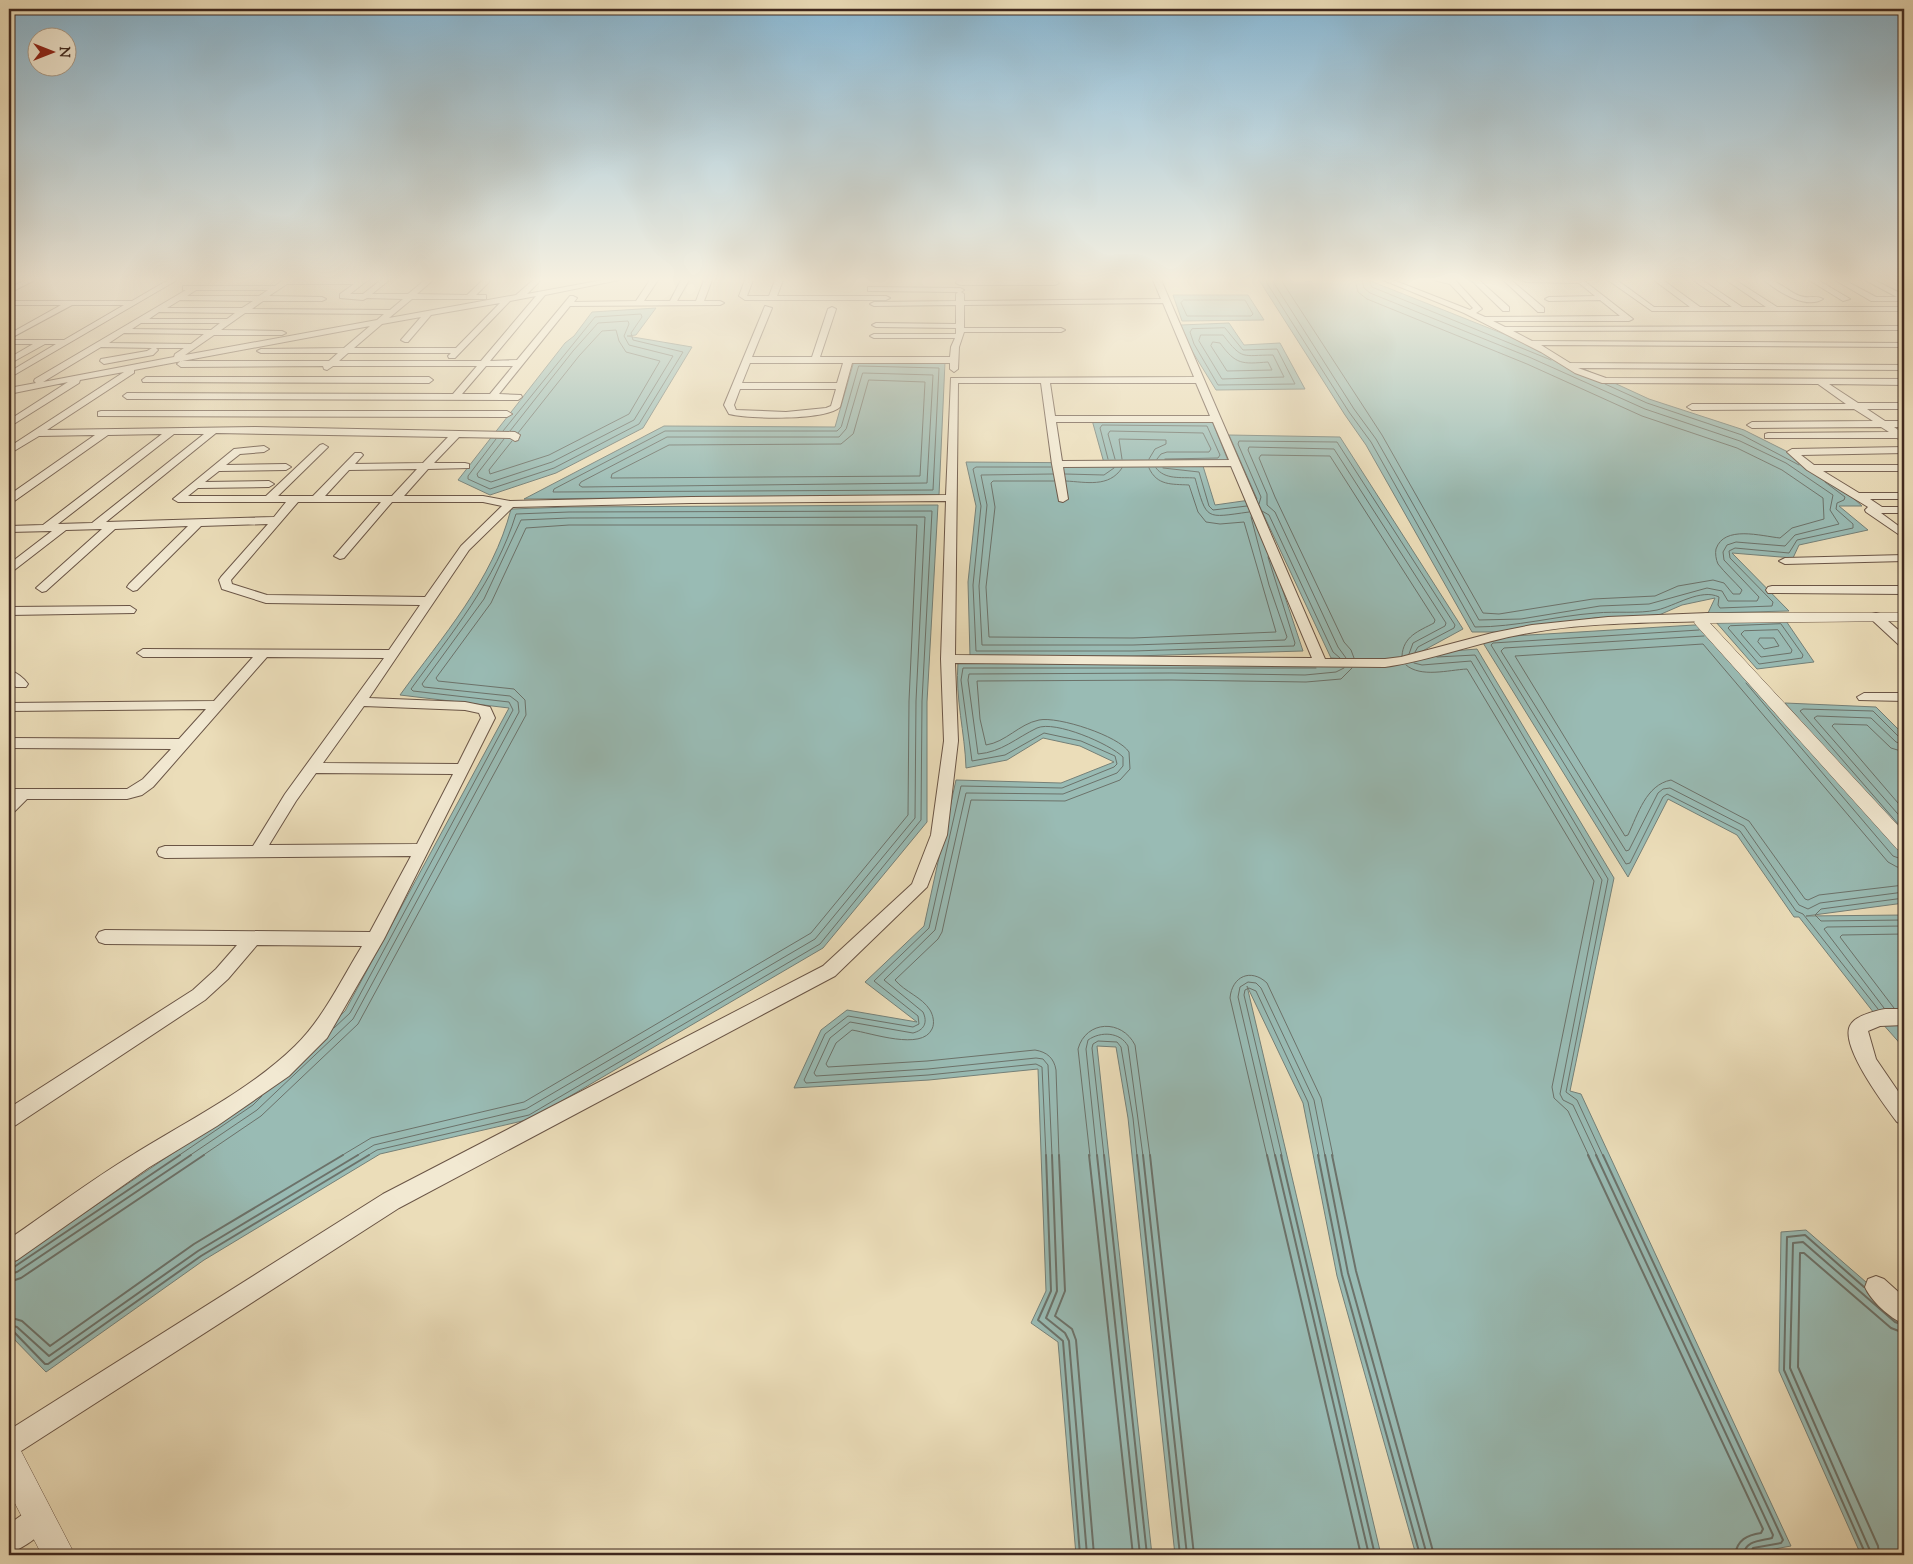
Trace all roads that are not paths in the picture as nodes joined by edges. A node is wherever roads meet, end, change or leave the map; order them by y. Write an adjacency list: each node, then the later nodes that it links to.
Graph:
1 (24, 353): 21 (street)
2 (48, 353): 35 (street)
3 (86, 353): 49 (street)
4 (150, 353): 22 (street)
5 (184, 353): 24 (street)
6 (211, 353): 24 (street)
7 (254, 353): 29 (street)
8 (342, 353): 30 (street)
9 (455, 353): 27 (street)
10 (494, 353): 28 (street)
11 (528, 353): 26 (street)
12 (749, 353): 19 (street)
13 (818, 353): 23 (street)
14 (955, 353): 20 (street)
15 (1187, 353): 44 (street)
16 (1548, 353): 31 (street)
17 (1777, 353): 33 (street)
18 (1881, 353): 34 (street)
19 (746, 360): 23 (street); 47 (street)
20 (954, 360): 25 (street); 42 (street)
21 (9, 361)
22 (104, 361)
23 (815, 361): 25 (street)
24 (174, 362): 29 (street); 32 (street); 38 (street)
25 (848, 362): 48 (street)
26 (520, 363): 28 (street); 56 (street)
27 (444, 364): 28 (street); 30 (street); 41 (street)
28 (485, 364): 55 (street)
29 (237, 365): 30 (street); 39 (street)
30 (329, 365): 40 (street)
31 (1569, 365): 33 (street); 46 (street)
32 (139, 366): 36 (street); 79 (street)
33 (1798, 367): 34 (street); 46 (street)
34 (1904, 367)
35 (9, 375)
36 (84, 376): 49 (street); 69 (street)
37 (146, 380): 38 (street)
38 (162, 380): 39 (street)
39 (217, 380): 40 (street); 52 (street)
40 (311, 380): 41 (street); 53 (street)
41 (429, 380): 54 (street)
42 (954, 380): 43 (street); 102 (street)
43 (1046, 380): 44 (street); 67 (street)
44 (1198, 380): 68 (street)
45 (1904, 382): 46 (street)
46 (1821, 383): 59 (street)
47 (736, 386): 48 (street); 48 (street)
48 (841, 386)
49 (28, 387): 50 (street); 58 (street)
50 (9, 390)
51 (127, 396): 52 (street)
52 (197, 396): 53 (street); 63 (street)
53 (294, 396): 54 (street); 64 (street)
54 (414, 396): 55 (street); 65 (street)
55 (456, 396): 56 (street)
56 (492, 397): 57 (street)
57 (518, 397)
58 (9, 398)
59 (1857, 406): 60 (street); 61 (street); 70 (street)
60 (1904, 406)
61 (1692, 407)
62 (101, 414): 63 (street)
63 (172, 414): 64 (street); 77 (street)
64 (274, 414): 65 (street); 73 (street)
65 (396, 414): 66 (street); 78 (street)
66 (506, 414)
67 (1051, 418): 68 (street); 90 (street)
68 (1215, 419): 89 (street)
69 (9, 424)
70 (1883, 424): 71 (street); 72 (street); 82 (street)
71 (1904, 424)
72 (1752, 425)
73 (255, 430): 75 (street); 78 (street)
74 (172, 431): 75 (street); 77 (street); 117 (street)
75 (213, 431): 114 (street)
76 (106, 432): 77 (street); 79 (street); 104 (street)
77 (149, 432)
78 (379, 432): 80 (street)
79 (36, 433): 87 (street)
80 (457, 433): 83 (street); 91 (street)
81 (1768, 436): 82 (street)
82 (1902, 436)
83 (516, 438)
84 (323, 447): 105 (street)
85 (264, 449): 95 (street)
86 (1904, 450): 96 (street)
87 (9, 451)
88 (358, 455): 94 (street)
89 (1234, 463): 90 (street); 141 (street)
90 (1057, 464): 108 (street)
91 (426, 466): 92 (street); 94 (street); 103 (street)
92 (465, 466)
93 (286, 467): 95 (street)
94 (346, 467): 107 (street)
95 (216, 468): 99 (street)
96 (1811, 468): 97 (street); 100 (street)
97 (1904, 468)
98 (269, 484): 99 (street)
99 (196, 485): 105 (street)
100 (1858, 496): 101 (street); 110 (street)
101 (1904, 496)
102 (951, 498): 109 (street); 140 (street)
103 (392, 499): 107 (street); 109 (street); 122 (street)
104 (9, 500)
105 (268, 500): 106 (street)
106 (294, 500): 107 (street); 112 (street)
107 (315, 500)
108 (1063, 500)
109 (504, 503): 130 (street)
110 (1880, 510): 111 (street); 119 (street)
111 (1904, 510)
112 (275, 520): 113 (street); 130 (street)
113 (199, 522): 115 (street); 126 (street)
114 (96, 525): 115 (street); 116 (street)
115 (113, 525): 127 (street)
116 (65, 526): 117 (street); 121 (street)
117 (46, 527): 118 (street)
118 (9, 529)
119 (1904, 535)
120 (9, 556): 121 (street)
121 (27, 556): 125 (street)
122 (340, 556)
123 (1904, 558): 124 (street)
124 (1785, 561)
125 (9, 570)
126 (133, 587)
127 (42, 588)
128 (1772, 590): 129 (street)
129 (1904, 590)
130 (429, 601): 139 (street)
131 (130, 610): 132 (street)
132 (9, 611)
133 (1708, 617): 134 (street); 141 (street); 155 (street)
134 (1876, 617): 135 (street); 136 (street)
135 (1904, 617)
136 (1904, 642)
137 (142, 654): 138 (street)
138 (263, 654): 139 (street); 147 (street)
139 (393, 654): 146 (street)
140 (948, 659): 141 (street); 168 (street)
141 (1320, 662)
142 (9, 674): 143 (street)
143 (21, 684)
144 (1864, 697): 145 (street)
145 (1904, 697)
146 (360, 702): 151 (street); 152 (street)
147 (217, 705): 148 (street); 150 (street)
148 (10, 706)
149 (9, 743): 150 (street)
150 (182, 744): 153 (street)
151 (311, 768): 152 (street); 158 (street)
152 (462, 768): 156 (street)
153 (16, 794): 154 (street)
154 (9, 808)
155 (1904, 844)
156 (422, 850): 158 (street); 160 (street)
157 (164, 852): 158 (street)
158 (257, 852)
159 (105, 937): 161 (street)
160 (375, 939): 161 (street); 165 (street)
161 (251, 940): 164 (street)
162 (1904, 1017): 163 (street)
163 (1904, 1116)
164 (9, 1119)
165 (9, 1252)
166 (1876, 1287): 167 (street)
167 (1904, 1312)
168 (9, 1444)
169 (9, 1460): 170 (street)
170 (38, 1519): 171 (street); 172 (street)
171 (9, 1540)
172 (59, 1555)

